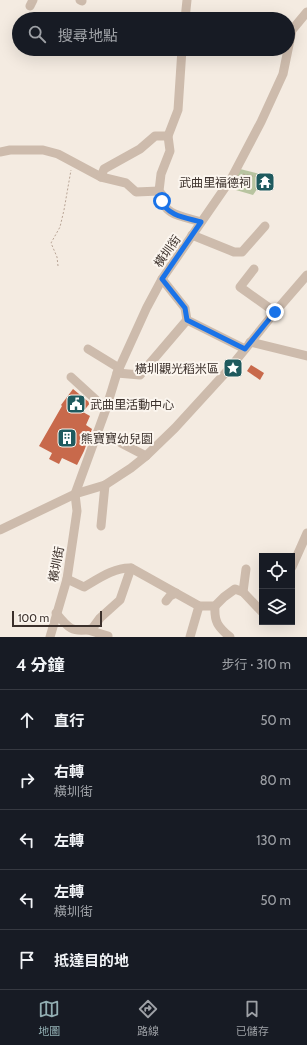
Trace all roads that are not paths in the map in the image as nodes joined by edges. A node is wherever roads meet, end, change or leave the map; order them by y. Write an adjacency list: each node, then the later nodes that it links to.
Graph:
1 (187, 0): 2 (street)
2 (186, 12)
3 (307, 12): 4 (street, 橫圳街)
4 (295, 26)
5 (182, 56): 7 (street)
6 (287, 56): 11 (street, 橫圳街)
7 (168, 136): 9 (street); 10 (street)
8 (0, 152): 9 (street)
9 (102, 176): 10 (street)
10 (159, 191): 11 (street)
11 (201, 222): 13 (street, 橫圳街)
12 (266, 226): 13 (street)
13 (192, 235): 16 (street, 橫圳街)
14 (254, 269): 17 (street)
15 (307, 275): 17 (street)
16 (162, 279): 18 (street); 22 (street, 橫圳街)
17 (275, 312): 19 (street)
18 (187, 320): 19 (street); 22 (street)
19 (248, 345): 21 (street); 26 (street)
20 (88, 348): 22 (street)
21 (307, 356)
22 (118, 371): 24 (street, 橫圳街)
23 (71, 377): 24 (street)
24 (106, 409): 28 (street, 橫圳街)
25 (121, 443): 26 (street)
26 (146, 456): 27 (street)
27 (105, 485): 28 (street); 29 (street)
28 (75, 494): 30 (street); 35 (street, 橫圳街)
29 (101, 526)
30 (0, 530)
31 (307, 533): 32 (street)
32 (295, 560)
33 (131, 568): 35 (street); 37 (street); 43 (street)
34 (246, 570): 36 (street)
35 (67, 579): 42 (street, 橫圳街)
36 (243, 592): 40 (street); 41 (street)
37 (176, 593): 38 (street); 39 (street)
38 (166, 601)
39 (199, 606): 40 (street); 46 (street)
40 (215, 606): 47 (street)
41 (259, 609)
42 (56, 613): 43 (street); 45 (street, 橫圳街)
43 (88, 630): 44 (street)
44 (108, 636)
45 (50, 637)
46 (190, 637)
47 (230, 637)

